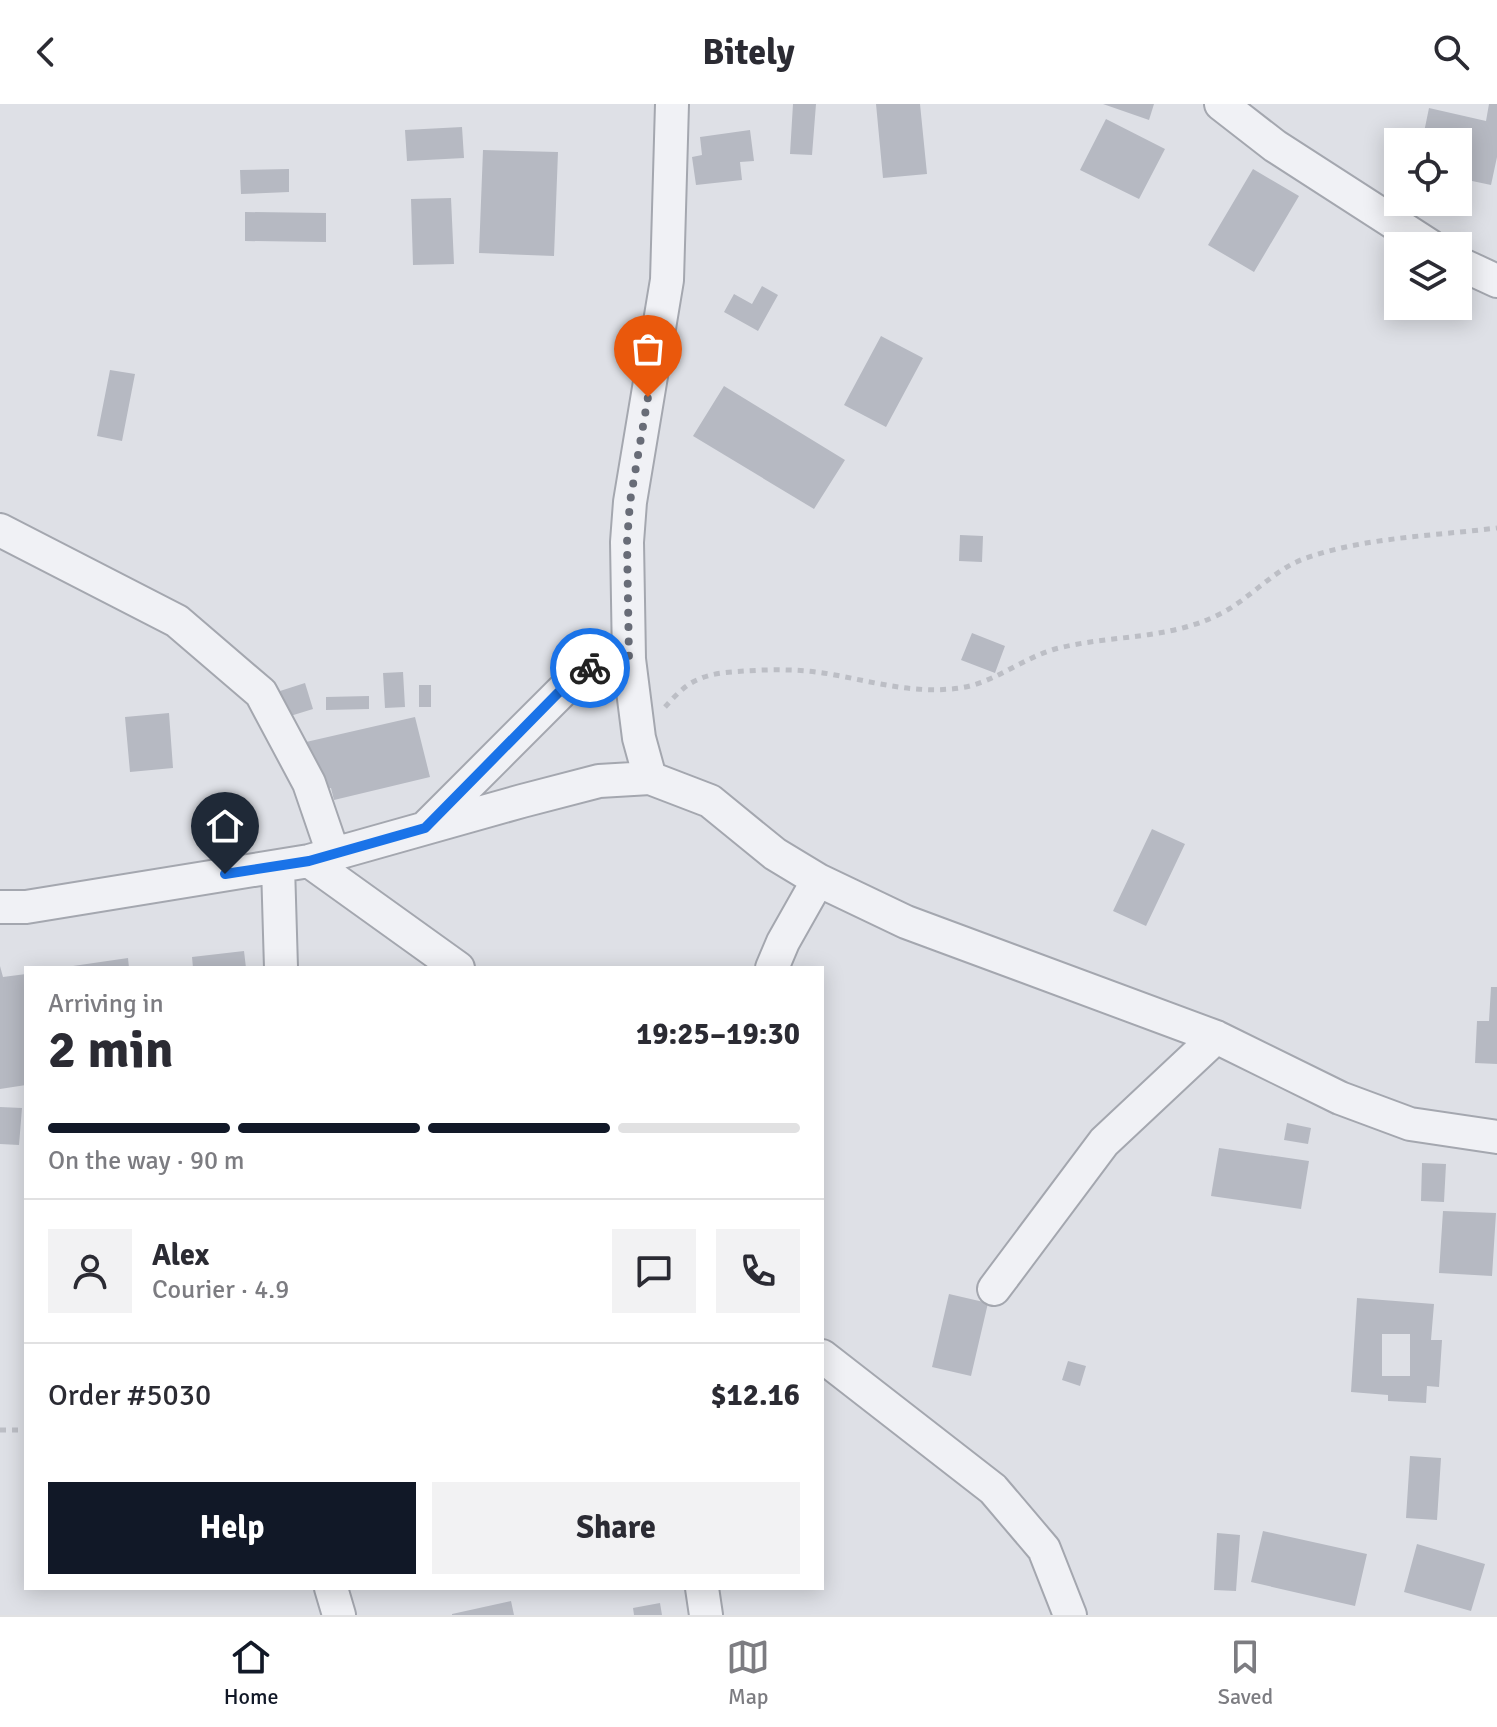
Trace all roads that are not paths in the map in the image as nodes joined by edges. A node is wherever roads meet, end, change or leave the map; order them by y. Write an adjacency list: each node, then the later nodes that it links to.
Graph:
1 (672, 104): 7 (street)
2 (1221, 104): 3 (street)
3 (1408, 232)
4 (1472, 269): 5 (street)
5 (1497, 281)
6 (0, 530): 10 (street)
7 (629, 659): 8 (street); 9 (street)
8 (650, 778): 9 (street); 11 (street)
9 (425, 828): 10 (street)
10 (307, 861): 12 (street); 13 (street); 14 (street)
11 (818, 880): 15 (street); 16 (street)
12 (0, 907)
13 (281, 966)
14 (455, 966)
15 (773, 966)
16 (1216, 1037): 17 (street); 18 (street)
17 (1497, 1137)
18 (994, 1289)
19 (824, 1358): 24 (street)
20 (332, 1590): 22 (street)
21 (702, 1590): 23 (street)
22 (339, 1615)
23 (706, 1615)
24 (1070, 1615)

